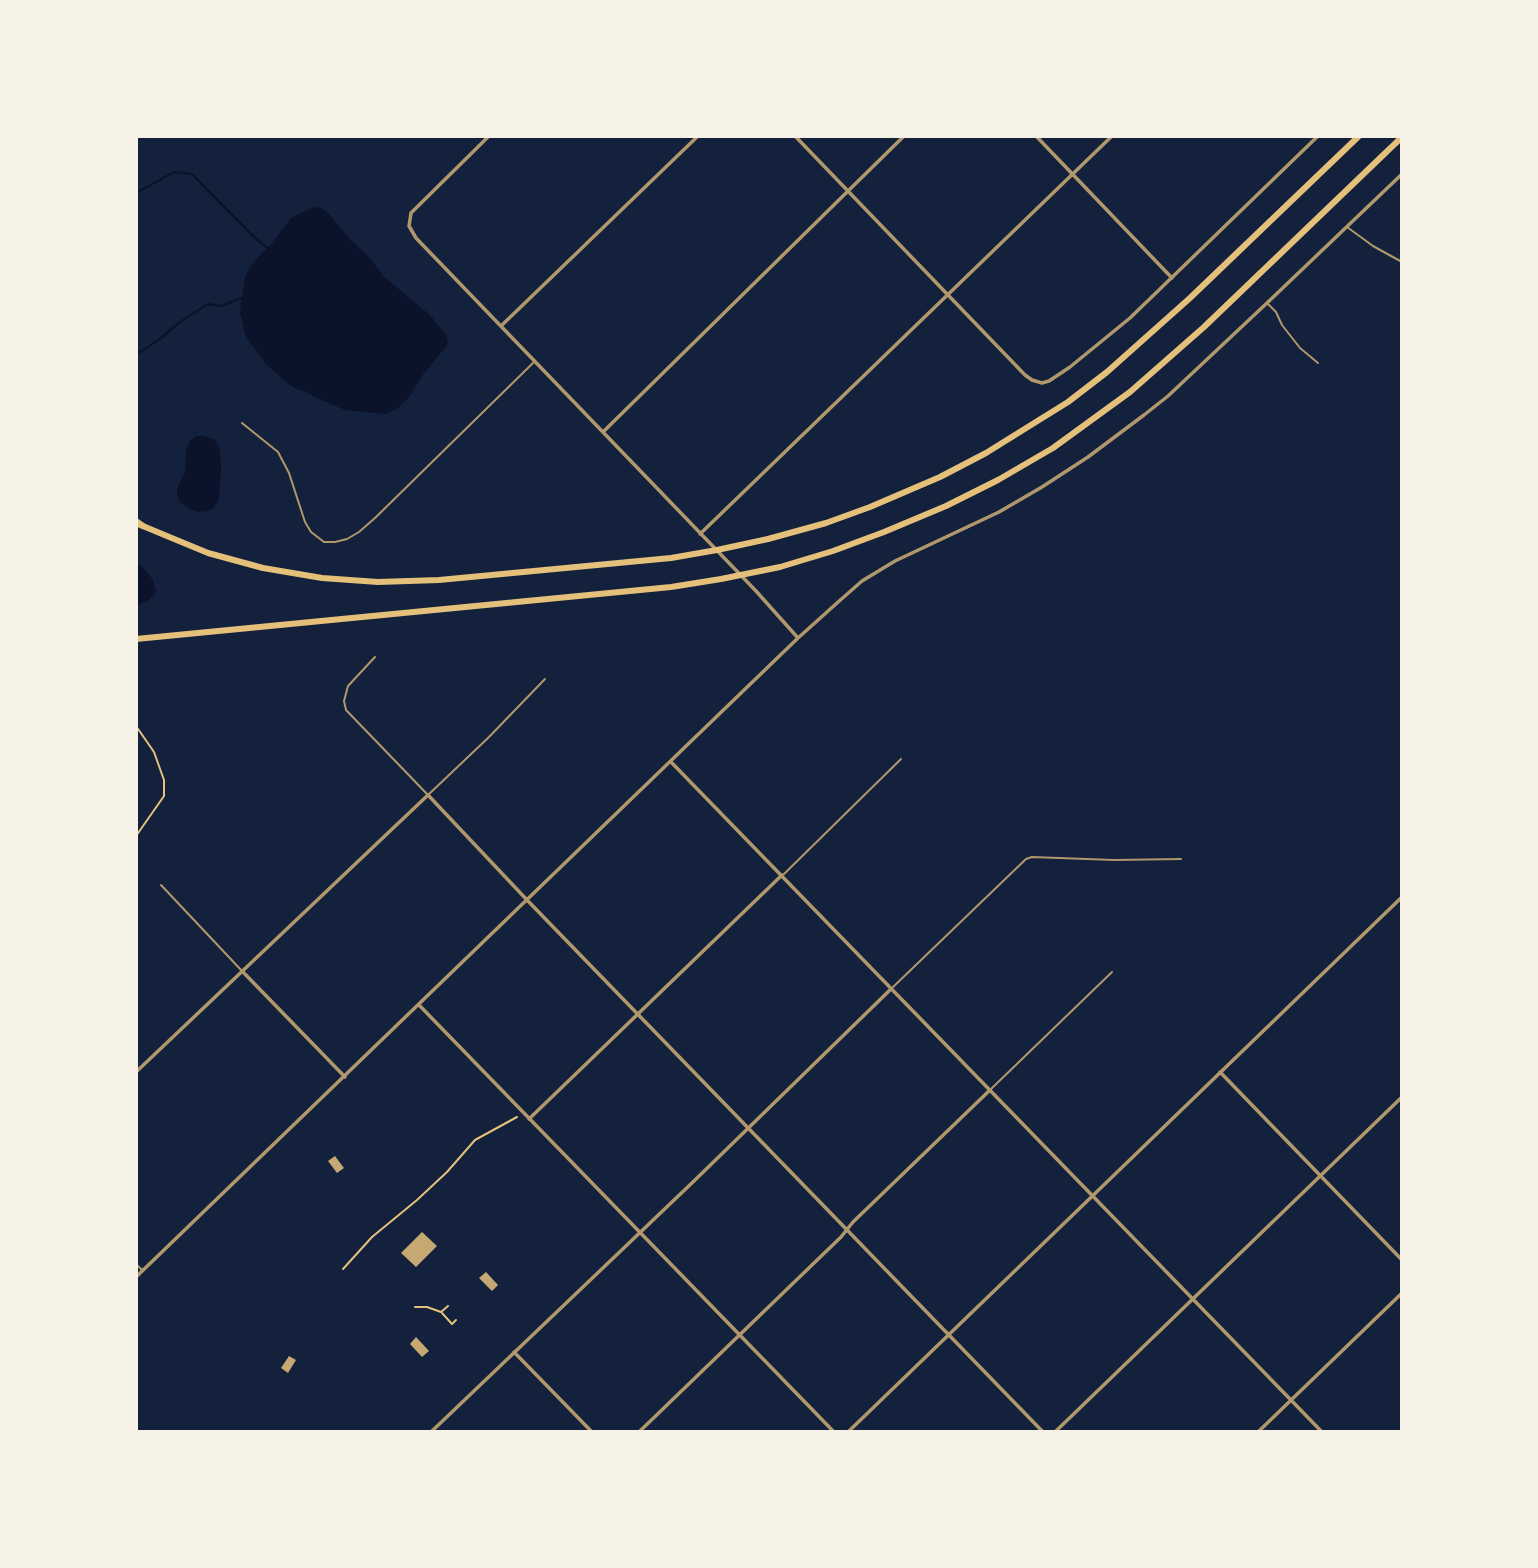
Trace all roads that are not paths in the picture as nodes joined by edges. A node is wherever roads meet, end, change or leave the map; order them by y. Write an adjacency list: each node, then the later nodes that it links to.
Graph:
1 (489, 136): 18 (street)
2 (698, 136): 18 (street)
3 (795, 136): 12 (street)
4 (904, 136): 12 (street)
5 (1036, 136): 11 (street)
6 (1112, 136): 11 (street)
7 (1318, 136): 15 (street)
8 (1359, 136): 25 (main road)
9 (1402, 136): 26 (main road)
10 (1402, 174): 13 (street)
11 (1073, 175): 15 (street); 16 (street)
12 (848, 191): 16 (street); 22 (street)
13 (1347, 227): 14 (lane); 17 (street)
14 (1402, 262)
15 (1172, 278): 16 (street)
16 (947, 295): 24 (street)
17 (1267, 303): 20 (lane); 27 (street)
18 (501, 326): 19 (street)
19 (534, 361): 21 (lane); 22 (street)
20 (1318, 363)
21 (242, 423)
22 (603, 432): 24 (street)
23 (139, 524): 25 (main road)
24 (701, 534): 25 (street)
25 (717, 550): 26 (street)
26 (740, 575): 27 (street); 28 (main road)
27 (798, 638): 32 (street)
28 (136, 639)
29 (374, 657): 33 (lane)
30 (545, 679): 33 (lane)
31 (901, 759): 35 (lane)
32 (671, 762): 35 (street); 38 (street)
33 (428, 795): 38 (street); 39 (street)
34 (1181, 859): 41 (lane)
35 (782, 876): 41 (street); 43 (street)
36 (161, 886): 39 (lane)
37 (1402, 897): 45 (street)
38 (527, 900): 42 (street); 43 (street)
39 (242, 971): 44 (street); 46 (street)
40 (1112, 972): 47 (lane)
41 (891, 989): 47 (street); 50 (street)
42 (419, 1005): 46 (street); 49 (street)
43 (638, 1014): 49 (street); 50 (street)
44 (136, 1072)
45 (1220, 1072): 51 (street); 52 (street)
46 (345, 1077): 57 (street)
47 (990, 1090): 52 (street); 53 (street)
48 (1402, 1097): 51 (street)
49 (529, 1119): 54 (street)
50 (748, 1128): 53 (street); 54 (street)
51 (1320, 1175): 55 (street); 60 (street)
52 (1092, 1195): 60 (street); 62 (street)
53 (847, 1230): 61 (street); 62 (street)
54 (639, 1232): 61 (street); 63 (street)
55 (1402, 1260)
56 (136, 1264): 57 (lane)
57 (143, 1271): 58 (street)
58 (136, 1277)
59 (1402, 1293): 64 (street)
60 (1193, 1298): 64 (street); 71 (street)
61 (740, 1334): 67 (street); 68 (street)
62 (948, 1334): 69 (street); 70 (street)
63 (514, 1352): 65 (street); 66 (street)
64 (1291, 1399): 72 (street); 73 (street)
65 (431, 1432)
66 (592, 1432)
67 (639, 1432)
68 (834, 1432)
69 (848, 1432)
70 (1043, 1432)
71 (1055, 1432)
72 (1258, 1432)
73 (1322, 1432)

